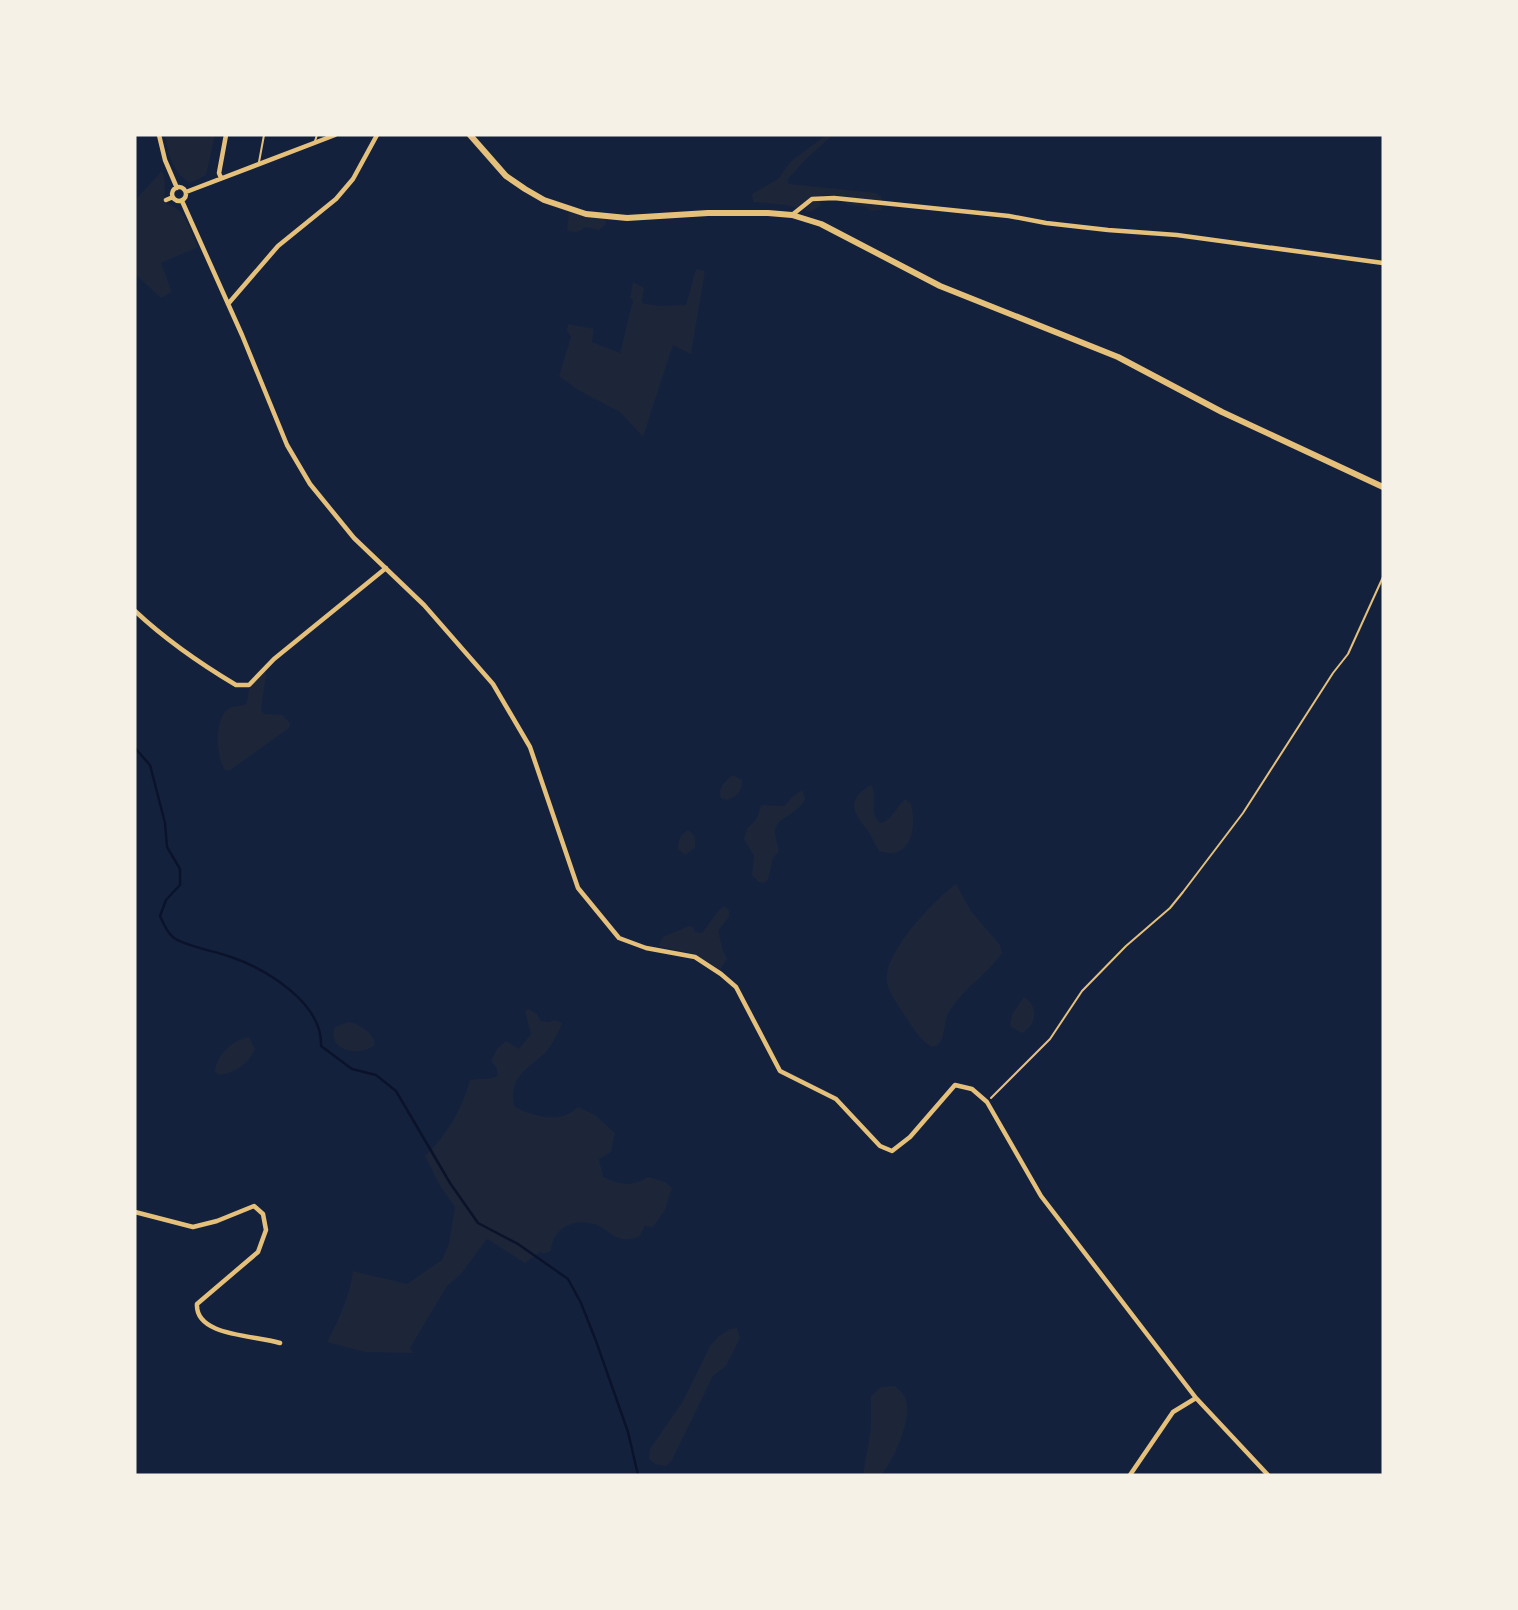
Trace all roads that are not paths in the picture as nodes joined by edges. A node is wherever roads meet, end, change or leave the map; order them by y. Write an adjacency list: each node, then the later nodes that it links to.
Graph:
1 (159, 135): 11 (street)
2 (226, 135): 10 (street)
3 (264, 135): 9 (lane)
4 (317, 135): 8 (lane)
5 (335, 135): 8 (street)
6 (376, 135): 18 (street)
7 (470, 135): 16 (main road)
8 (315, 142): 9 (street)
9 (258, 163): 10 (street)
10 (221, 178): 12 (street)
11 (177, 188): 12 (street); 13 (street)
12 (186, 192): 15 (street)
13 (173, 197): 14 (street); 15 (street)
14 (166, 200)
15 (182, 201): 18 (street)
16 (792, 215): 17 (street); 19 (main road)
17 (1383, 263)
18 (228, 304): 20 (street)
19 (1383, 487)
20 (386, 568): 21 (street); 24 (street)
21 (135, 611)
22 (135, 1212): 23 (street)
23 (280, 1343)
24 (1196, 1398): 25 (street); 26 (street)
25 (1130, 1475)
26 (1268, 1475)

